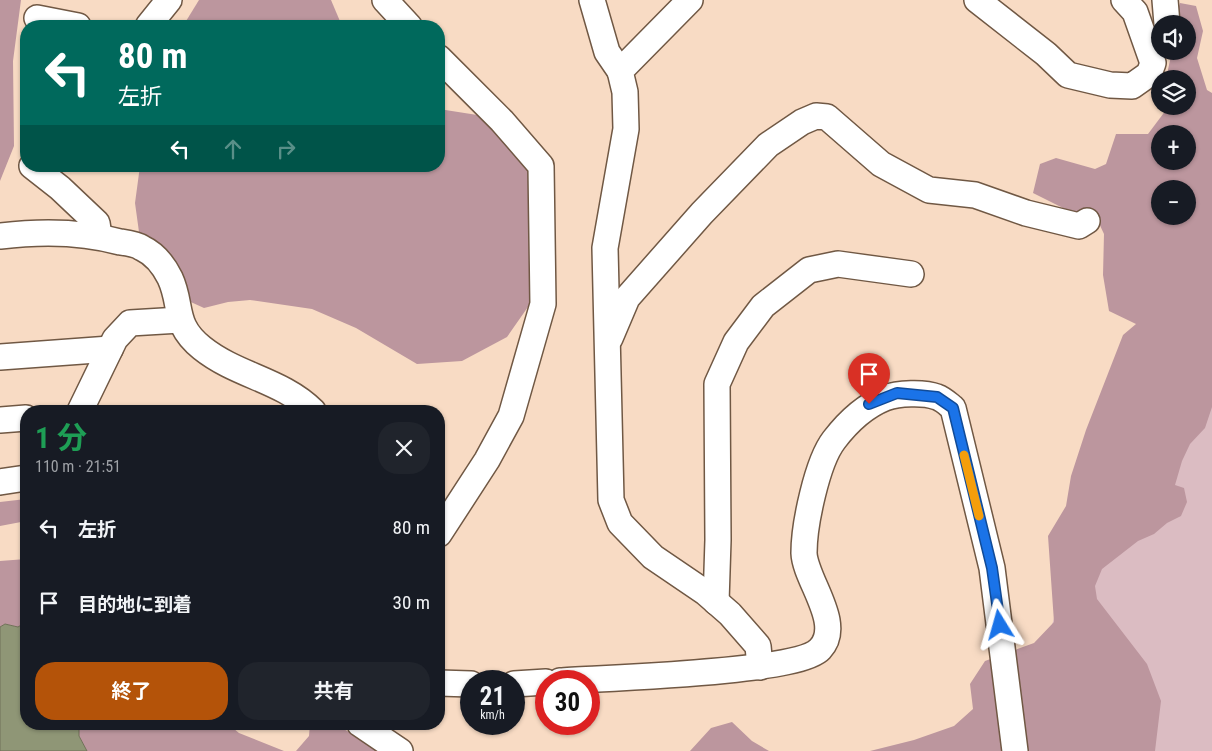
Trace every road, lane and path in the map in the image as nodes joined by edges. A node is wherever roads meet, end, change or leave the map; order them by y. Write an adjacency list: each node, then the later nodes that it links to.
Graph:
1 (169, 0): 11 (street)
2 (385, 0): 12 (street)
3 (592, 0): 15 (street)
4 (690, 0): 15 (street)
5 (978, 0): 16 (street)
6 (1124, 0): 16 (street)
7 (1165, 0): 8 (street)
8 (1166, 15)
9 (37, 18): 10 (street)
10 (47, 20)
11 (153, 20)
12 (403, 20)
13 (1161, 60): 16 (street)
14 (445, 64): 32 (street)
15 (620, 71): 23 (street)
16 (1149, 74)
17 (40, 172): 20 (street)
18 (1087, 221): 23 (street)
19 (0, 236): 20 (street)
20 (99, 236): 22 (street)
21 (911, 274): 33 (street)
22 (180, 320): 24 (street); 27 (street)
23 (607, 344): 33 (street)
24 (110, 349): 25 (street); 26 (street)
25 (0, 357)
26 (83, 405)
27 (307, 405)
28 (20, 418): 29 (street)
29 (0, 420)
30 (20, 479): 31 (street)
31 (0, 482)
32 (445, 525)
33 (716, 602): 34 (street)
34 (760, 667): 35 (street); 40 (street)
35 (600, 678)
36 (445, 683): 37 (street)
37 (460, 684)
38 (369, 730): 39 (street)
39 (400, 751)
40 (1015, 751)

